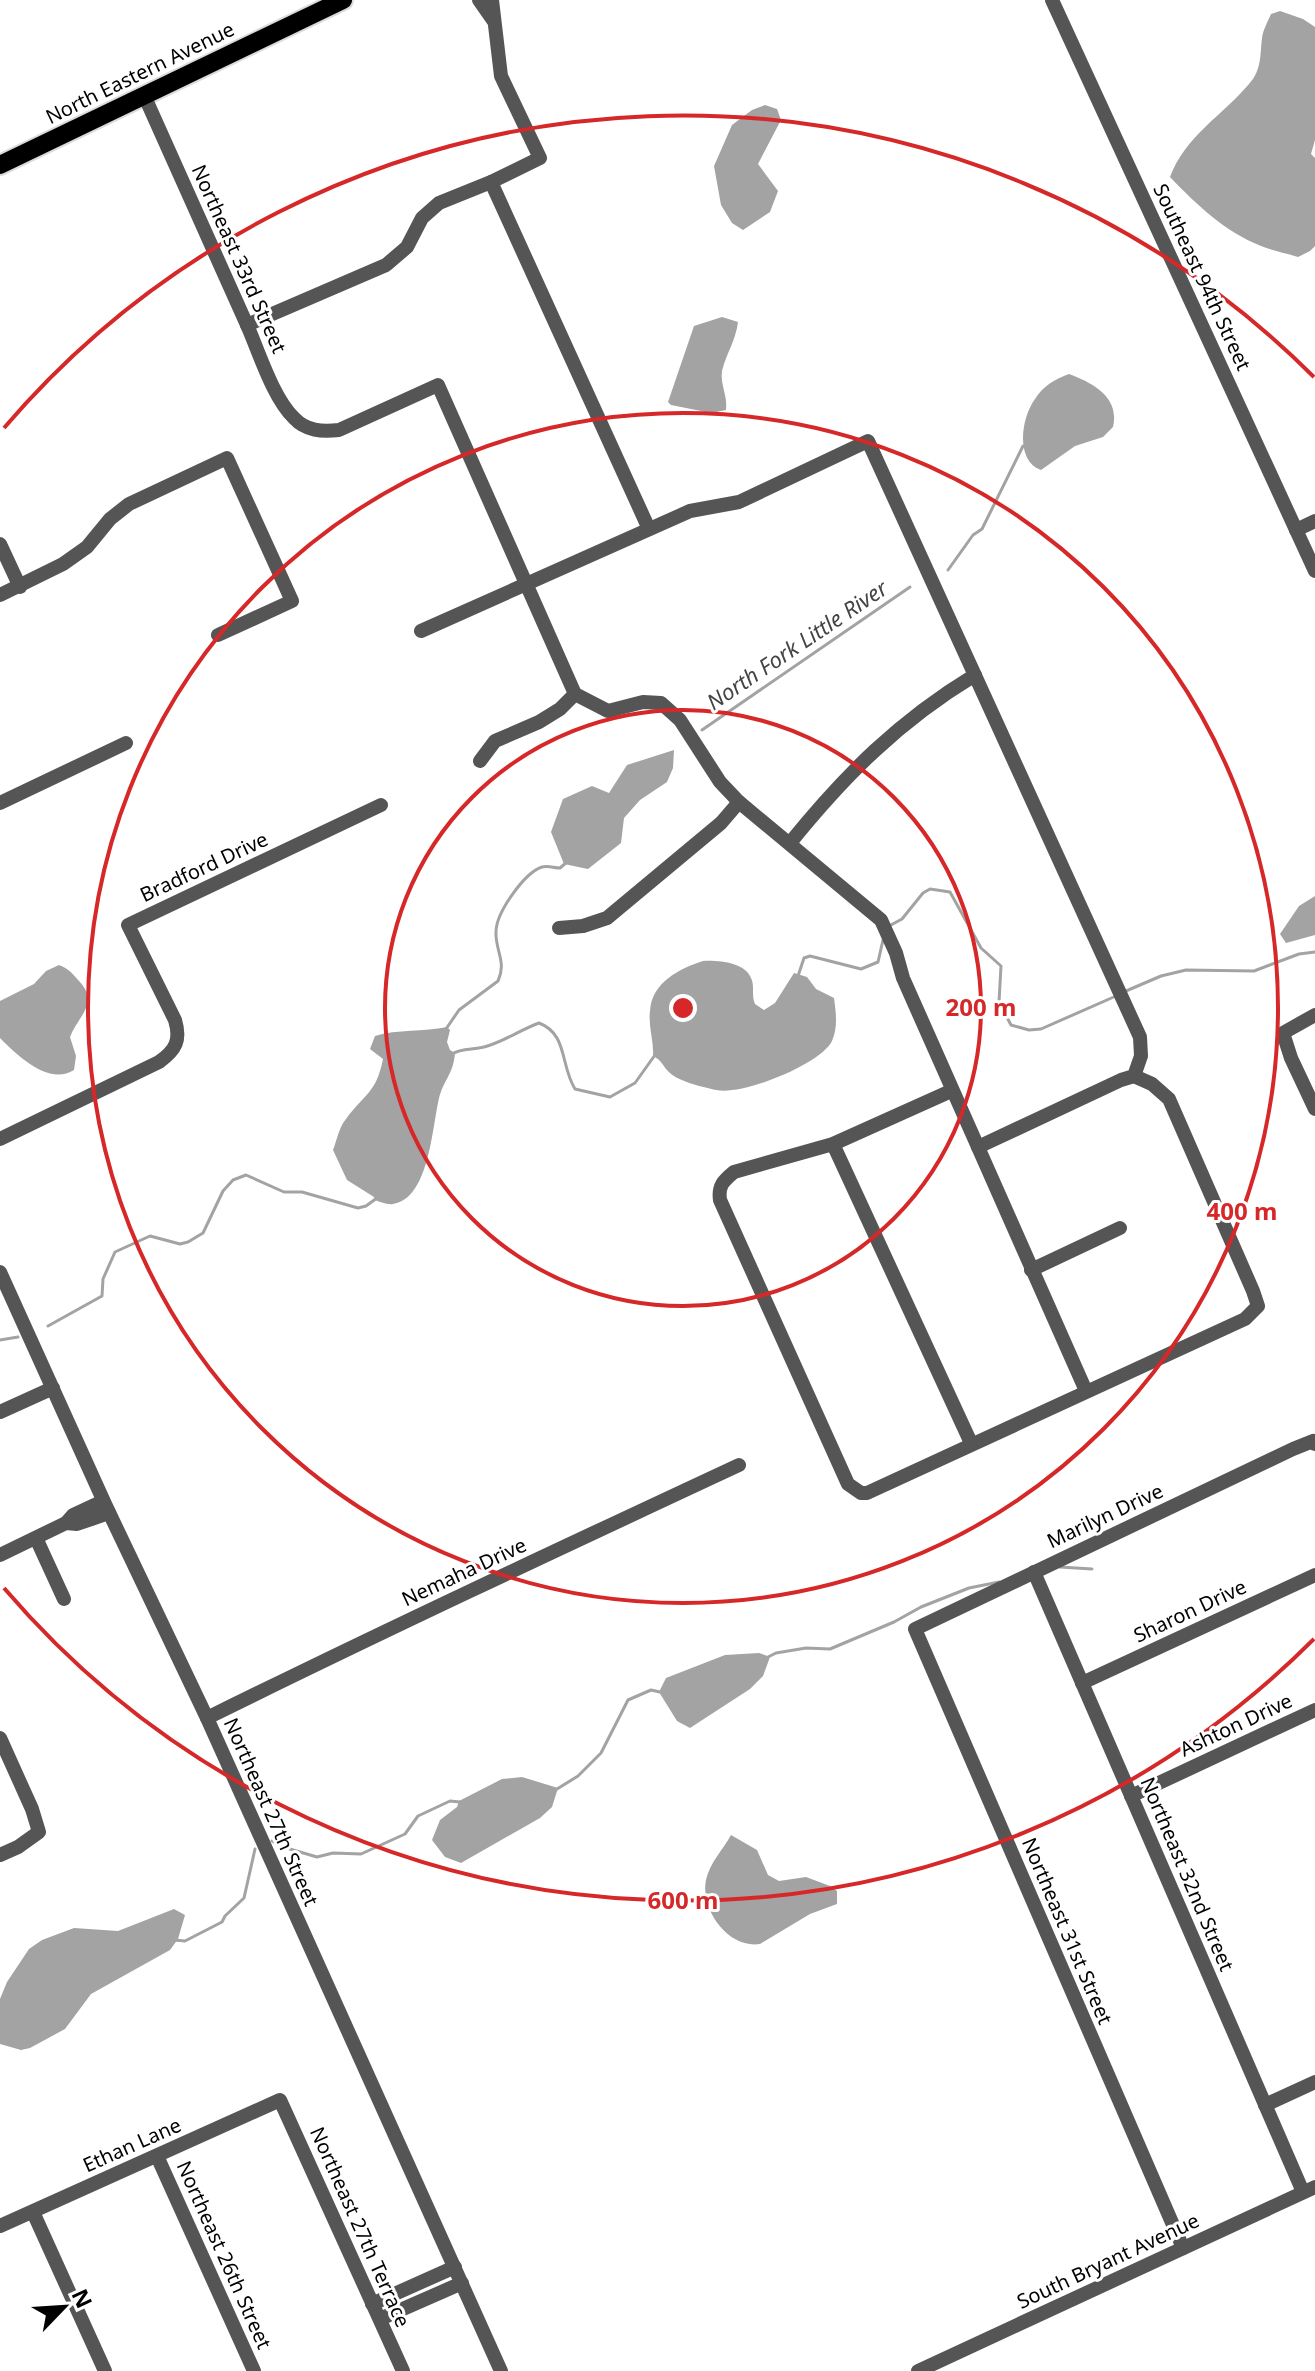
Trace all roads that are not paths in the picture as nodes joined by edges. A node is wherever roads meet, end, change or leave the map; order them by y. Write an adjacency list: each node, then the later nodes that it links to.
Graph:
1 (343, 0): 6 (main road, North Eastern Avenue)
2 (479, 0): 5 (street)
3 (492, 0): 5 (street)
4 (1052, 0): 12 (street, Southeast 94th Street)
5 (493, 20): 8 (street)
6 (144, 95): 7 (main road, North Eastern Avenue); 9 (street, Northeast 33rd Street)
7 (0, 165)
8 (491, 182): 9 (street); 11 (street)
9 (247, 325): 15 (street, Northeast 33rd Street)
10 (1315, 521): 12 (street)
11 (649, 529): 15 (street); 20 (street)
12 (1296, 530): 14 (street, Southeast 94th Street)
13 (0, 544): 16 (street)
14 (1315, 571)
15 (527, 585): 18 (street); 21 (street)
16 (20, 587): 17 (street); 19 (street)
17 (0, 595)
18 (421, 631)
19 (218, 635)
20 (975, 675): 27 (street); 30 (street)
21 (575, 694): 23 (street); 24 (street)
22 (126, 743): 25 (street)
23 (480, 761)
24 (739, 802): 27 (street); 28 (street)
25 (0, 803)
26 (381, 805): 33 (street, Bradford Drive)
27 (790, 843): 31 (street)
28 (559, 928)
29 (1315, 1015): 32 (street)
30 (1134, 1076): 35 (street); 40 (street)
31 (951, 1091): 34 (street); 35 (street)
32 (1315, 1109)
33 (0, 1139)
34 (833, 1144): 43 (street); 43 (street)
35 (978, 1147): 37 (street)
36 (1120, 1228): 37 (street)
37 (1031, 1270): 40 (street)
38 (0, 1272): 39 (street, Northeast 27th Street)
39 (53, 1388): 41 (street); 45 (street, Northeast 27th Street)
40 (1086, 1391): 43 (street)
41 (0, 1412)
42 (1314, 1442): 48 (street, Marilyn Drive)
43 (971, 1443)
44 (739, 1465): 54 (street, Nemaha Drive)
45 (106, 1507): 46 (street); 54 (street, Northeast 27th Street)
46 (36, 1538): 47 (street); 50 (street)
47 (0, 1555)
48 (1034, 1572): 51 (street, Marilyn Drive); 52 (street, Northeast 32nd Street)
49 (1315, 1575): 52 (street, Sharon Drive)
50 (64, 1599)
51 (915, 1629): 65 (street, Northeast 31st Street)
52 (1082, 1683): 56 (street, Northeast 32nd Street)
53 (1315, 1710): 56 (street, Ashton Drive)
54 (207, 1718): 66 (street, Northeast 27th Street)
55 (0, 1738): 57 (street)
56 (1131, 1796): 60 (street, Northeast 32nd Street)
57 (0, 1855)
58 (1315, 2082): 60 (street)
59 (280, 2100): 61 (street, Ethan Lane); 68 (street, Northeast 27th Terrace)
60 (1265, 2105): 62 (street, Northeast 32nd Street)
61 (157, 2156): 63 (street, Ethan Lane); 71 (street, Northeast 26th Street)
62 (1309, 2189): 65 (street, South Bryant Avenue)
63 (33, 2212): 64 (street, Ethan Lane); 70 (street)
64 (0, 2226)
65 (1183, 2248): 74 (street, South Bryant Avenue)
66 (455, 2267): 67 (street, Northeast 27th Street); 68 (street)
67 (462, 2283): 69 (street); 73 (street, Northeast 27th Street)
68 (372, 2304): 69 (street, Northeast 27th Terrace)
69 (380, 2319): 72 (street, Northeast 27th Terrace)
70 (105, 2371)
71 (254, 2371)
72 (403, 2371)
73 (501, 2371)
74 (918, 2371)

